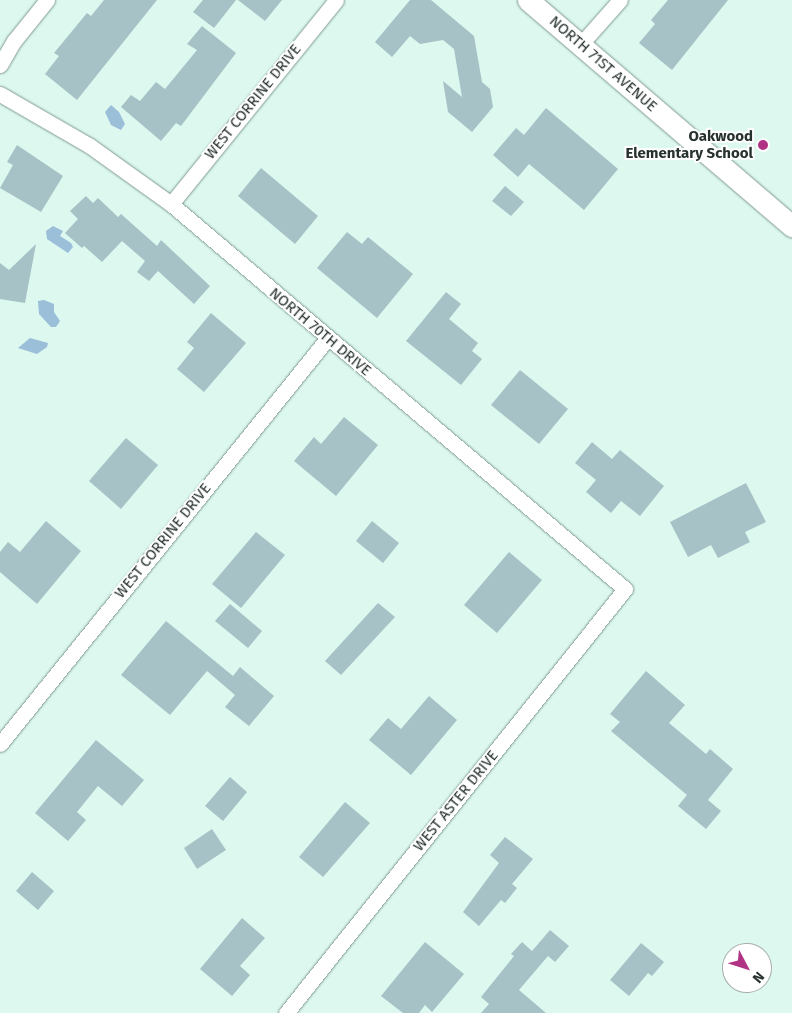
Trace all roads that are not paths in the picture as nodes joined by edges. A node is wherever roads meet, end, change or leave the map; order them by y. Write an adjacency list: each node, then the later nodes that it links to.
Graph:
1 (47, 0): 6 (street)
2 (336, 0): 8 (street, WEST CORRINE DRIVE)
3 (528, 0): 5 (street, NORTH 71ST AVENUE)
4 (620, 0): 5 (street)
5 (580, 45): 9 (street, NORTH 71ST AVENUE)
6 (0, 65)
7 (0, 94): 8 (street, NORTH 70TH DRIVE)
8 (170, 204): 10 (street, NORTH 70TH DRIVE)
9 (792, 226)
10 (327, 339): 11 (street, NORTH 70TH DRIVE); 12 (street, WEST CORRINE DRIVE)
11 (626, 589): 13 (street, WEST ASTER DRIVE)
12 (0, 744)
13 (286, 1013)

